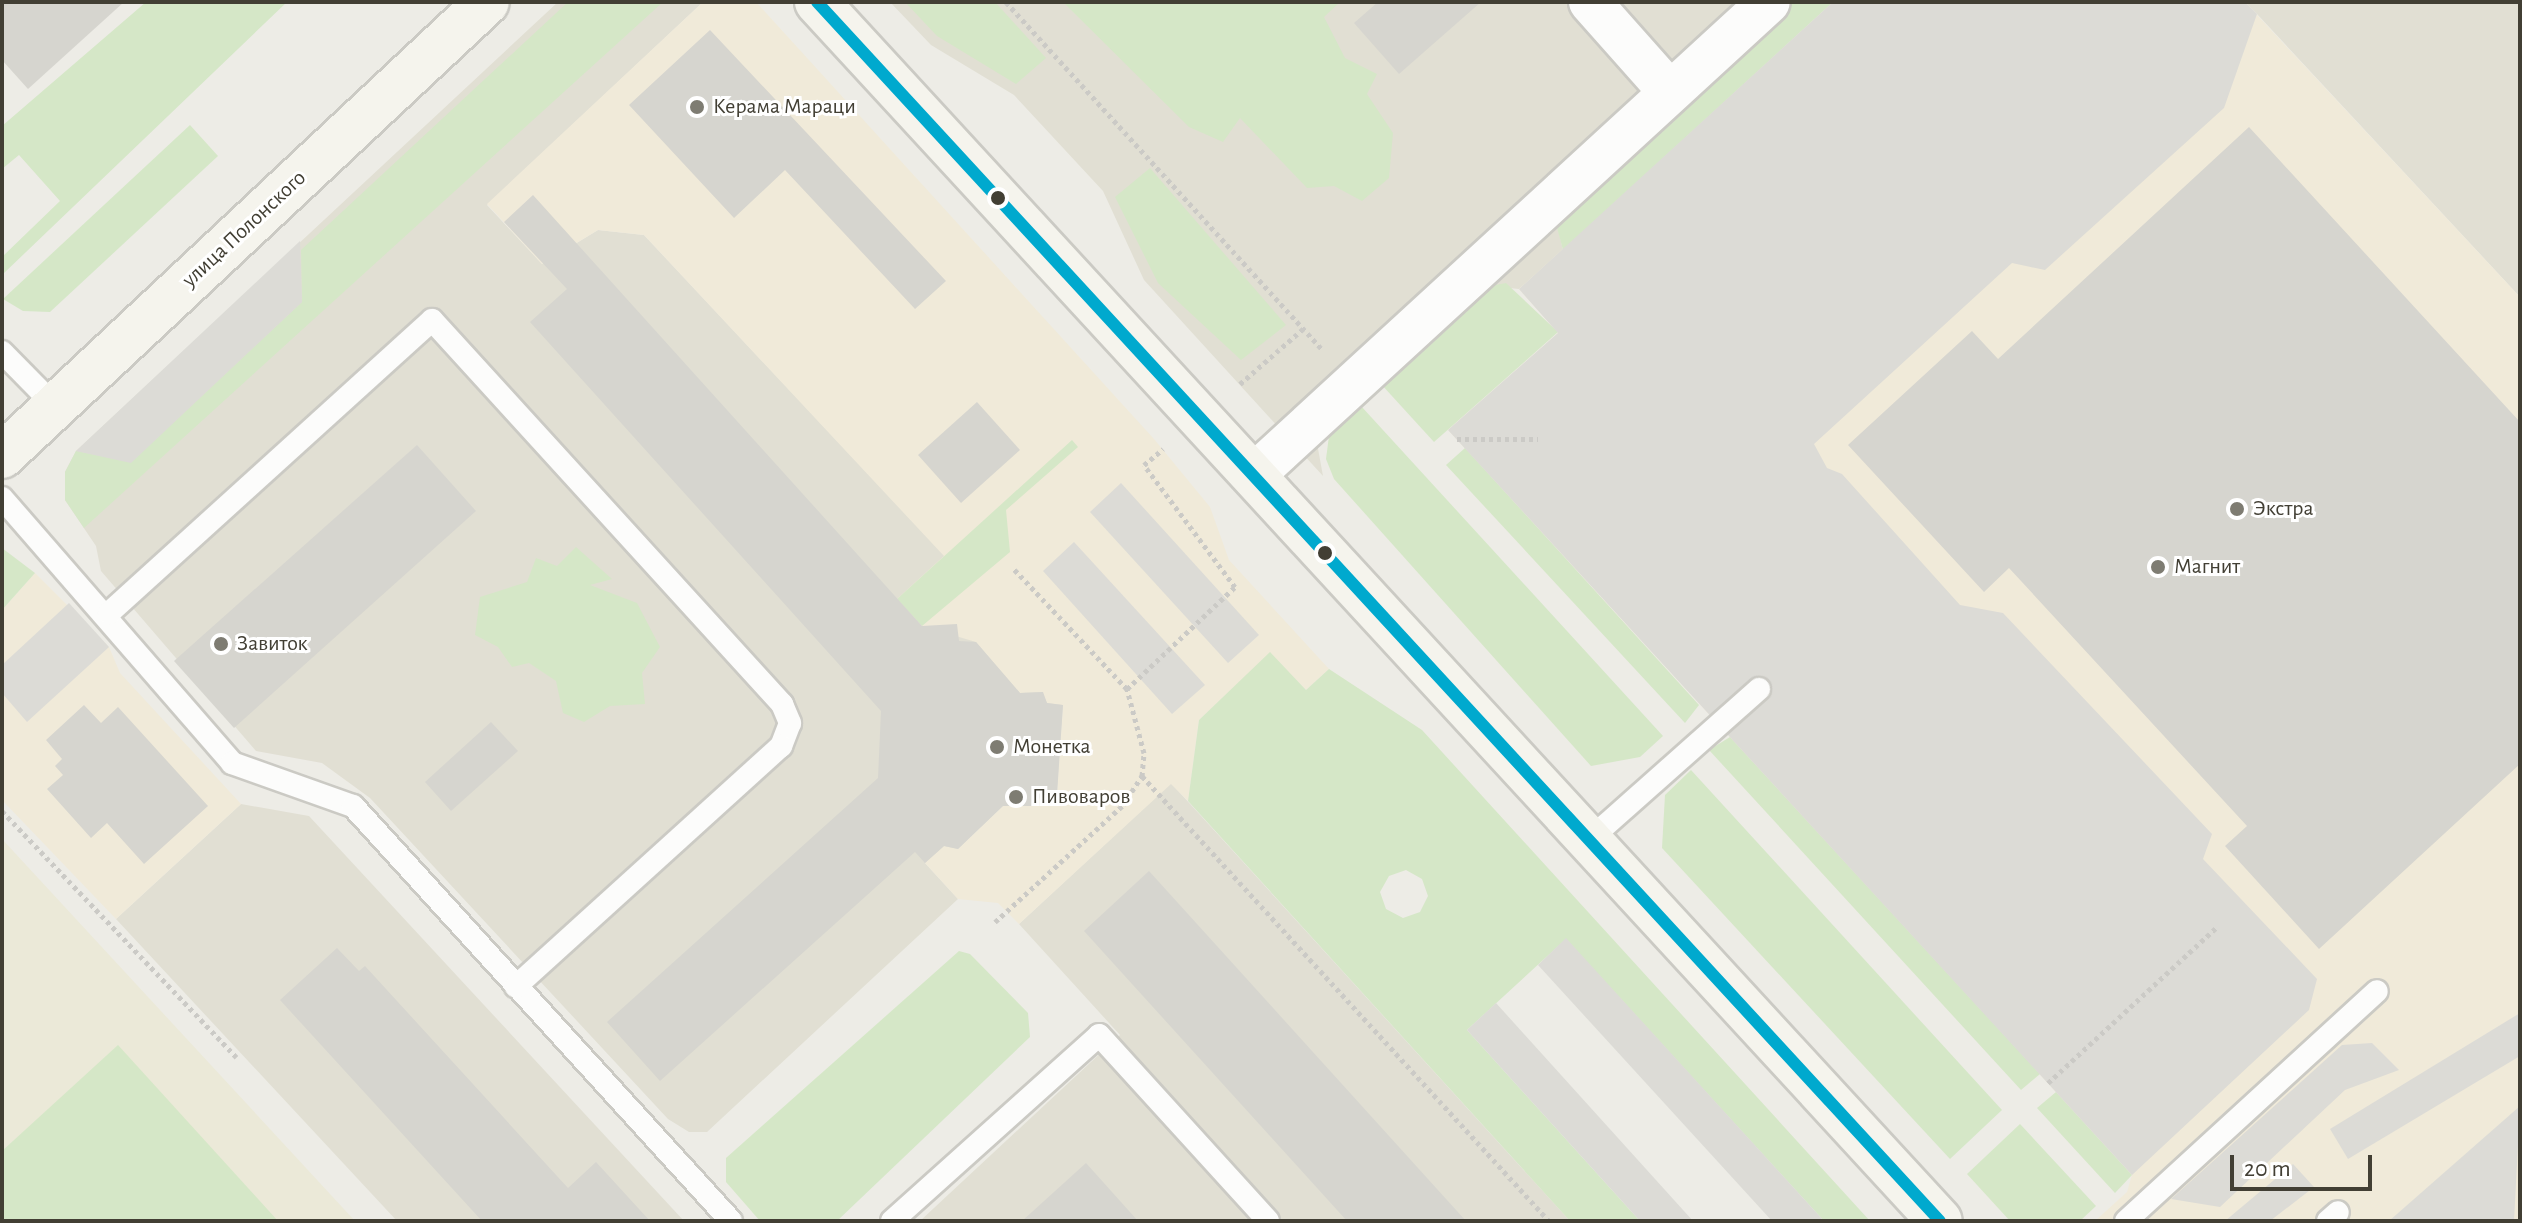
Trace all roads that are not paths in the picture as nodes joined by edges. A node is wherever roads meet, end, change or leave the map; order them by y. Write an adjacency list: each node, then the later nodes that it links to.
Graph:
1 (487, 2): 7 (main road, улица Полонского)
2 (817, 2): 9 (main road)
3 (1590, 2): 5 (street)
4 (1769, 2): 5 (street)
5 (1670, 92): 9 (street)
6 (2, 352): 7 (lane)
7 (55, 406): 8 (main road, улица Полонского)
8 (2, 456)
9 (1256, 473): 13 (main road)
10 (2, 498): 11 (lane)
11 (109, 613): 14 (lane); 14 (lane)
12 (1759, 689): 13 (lane)
13 (1590, 839): 19 (main road)
14 (516, 986): 17 (lane)
15 (2377, 991): 20 (lane)
16 (1262, 1219): 18 (lane)
17 (731, 1221)
18 (892, 1221)
19 (1940, 1221)
20 (2126, 1221)

